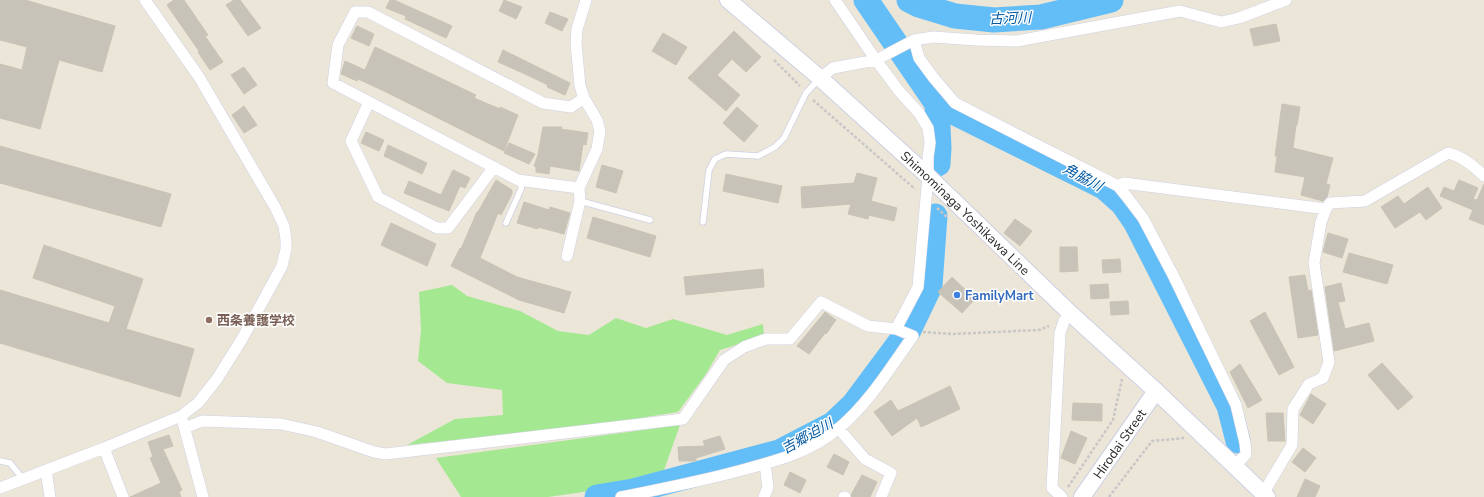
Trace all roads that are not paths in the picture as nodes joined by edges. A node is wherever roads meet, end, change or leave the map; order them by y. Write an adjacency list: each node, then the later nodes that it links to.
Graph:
1 (145, 0): 26 (street)
2 (586, 0): 9 (street)
3 (728, 0): 8 (main road, Shimominaga Yoshikawa Line)
4 (835, 0): 7 (street)
5 (1286, 0): 6 (street)
6 (911, 41): 7 (street); 15 (street)
7 (878, 59): 8 (street); 12 (street)
8 (820, 78): 12 (main road, Shimominaga Yoshikawa Line); 20 (lane)
9 (584, 98): 10 (street); 16 (street)
10 (369, 102): 11 (street); 11 (street)
11 (494, 167): 14 (street)
12 (928, 176): 23 (main road, Shimominaga Yoshikawa Line); 24 (street)
13 (1484, 176): 18 (street)
14 (522, 180): 16 (street); 21 (lane)
15 (1118, 186): 18 (street); 33 (street)
16 (579, 188): 17 (street)
17 (580, 201): 19 (lane); 22 (street)
18 (1326, 209): 37 (street)
19 (650, 220)
20 (704, 222)
21 (506, 223)
22 (567, 256)
23 (1067, 317): 25 (main road, Shimominaga Yoshikawa Line); 44 (street)
24 (904, 333): 27 (street); 29 (street)
25 (1156, 391): 33 (main road, Shimominaga Yoshikawa Line); 45 (main road, Hirodai Street)
26 (186, 412): 27 (street); 28 (street); 30 (street)
27 (202, 421): 28 (street)
28 (184, 428): 40 (street)
29 (839, 429): 32 (street); 43 (street)
30 (104, 448): 34 (street); 39 (street)
31 (0, 461): 35 (lane)
32 (765, 464): 41 (street); 42 (street)
33 (1235, 466): 37 (main road, Shimominaga Yoshikawa Line)
34 (46, 470): 35 (street); 38 (street)
35 (23, 479): 36 (street)
36 (0, 488)
37 (1264, 496)
38 (50, 497)
39 (123, 497)
40 (203, 497)
41 (621, 497)
42 (764, 497)
43 (881, 497)
44 (1062, 497)
45 (1082, 497)

